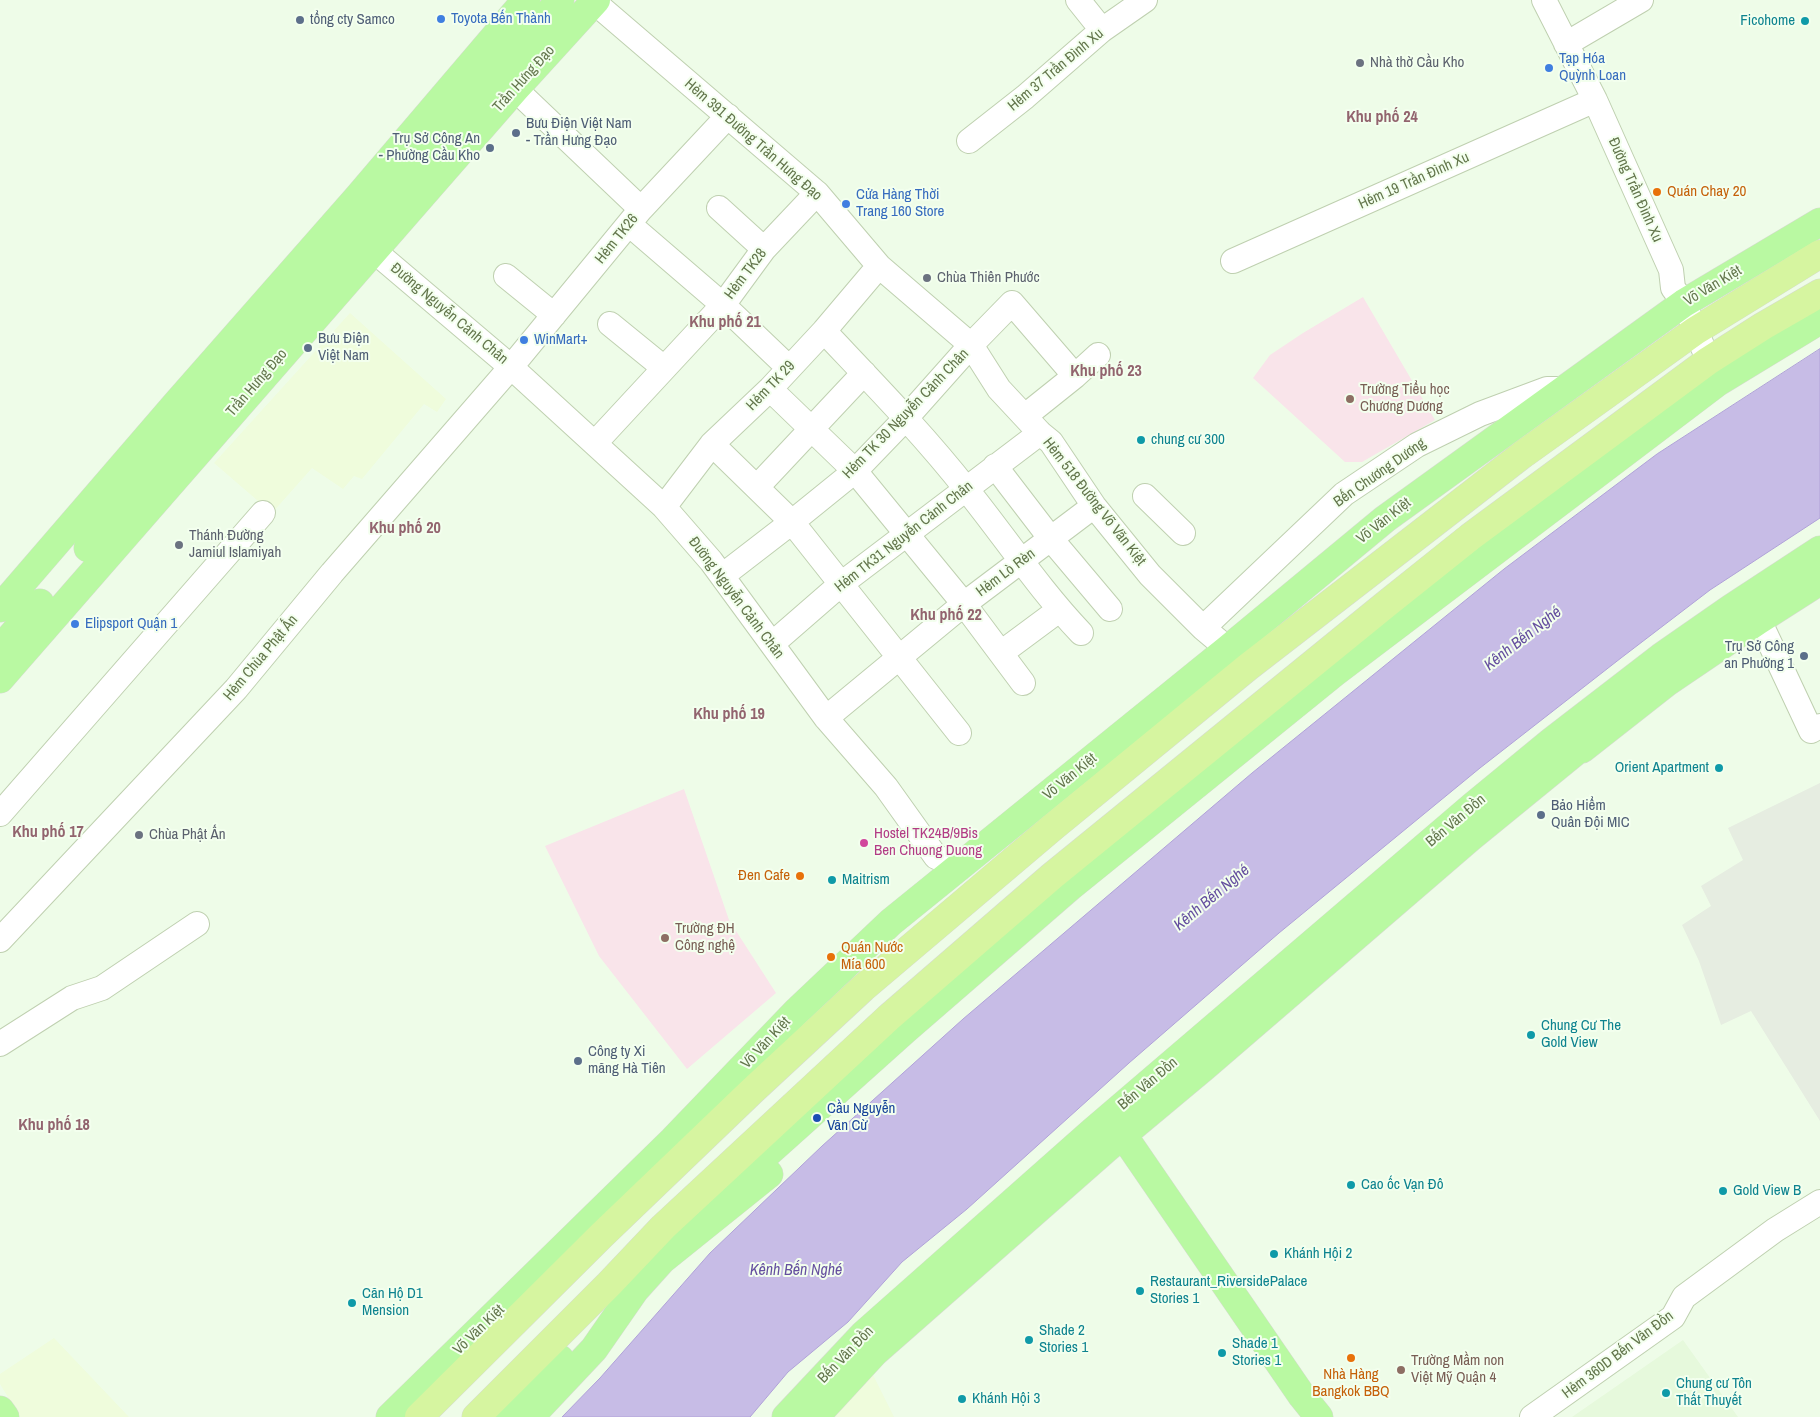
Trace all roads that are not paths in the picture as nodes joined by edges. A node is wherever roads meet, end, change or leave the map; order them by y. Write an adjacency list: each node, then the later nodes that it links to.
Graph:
1 (504, 0): 10 (main road, Trần Hưng Đạo)
2 (1078, 0): 8 (street)
3 (1145, 0): 8 (street, Hẻm 37 Trần Ðình Xu)
4 (1544, 0): 9 (street, Đường Trần Ðình Xu)
5 (1641, 0): 9 (street)
6 (594, 1): 7 (main road, Trần Hưng Đạo); 13 (street, Hẻm 391 Đường Trần Hưng Ðạo)
7 (551, 10): 10 (main road, Trần Hưng Đạo); 11 (main road, Trần Hưng Đạo); 19 (main road, Trần Hưng Đạo)
8 (1102, 30): 14 (street, Hẻm 37 Trần Ðình Xu)
9 (1566, 44): 12 (street, Đường Trần Ðình Xu)
10 (454, 71): 19 (main road, Trần Hưng Đạo)
11 (515, 89): 17 (street); 19 (main road, Trần Hưng Đạo)
12 (1595, 100): 22 (street, Hẻm 19 Trần Ðình Xu); 26 (street, Đường Trần Ðình Xu)
13 (728, 116): 15 (street, Hẻm 391 Đường Trần Hưng Ðạo); 17 (street, Hẻm TK26)
14 (969, 141)
15 (817, 193): 20 (street, Hẻm TK28); 23 (street, Hẻm 391 Đường Trần Hưng Ðạo)
16 (719, 208): 20 (street)
17 (636, 217): 27 (street); 28 (street, Hẻm TK26)
18 (1820, 222): 26 (main road, Võ Văn Kiệt)
19 (347, 230): 37 (street, Đường Nguyễn Cảnh Chân); 46 (main road, Trần Hưng Đạo); 51 (main road, Trần Hưng Đạo)
20 (764, 249): 27 (street, Hẻm TK28)
21 (1820, 254): 32 (highway, Võ Văn Kiệt)
22 (1233, 261)
23 (879, 266): 31 (street, Hẻm TK 29); 35 (street, Hẻm 391 Đường Trần Hưng Ðạo)
24 (506, 276): 28 (street)
25 (1820, 293): 40 (highway)
26 (1684, 303): 32 (street, Đường Trần Ðình Xu); 44 (main road, Võ Văn Kiệt)
27 (723, 305): 38 (street, Hẻm TK28); 39 (street)
28 (554, 315): 37 (street, Hẻm TK26)
29 (1820, 320): 34 (main road)
30 (610, 324): 38 (street)
31 (824, 331): 39 (street, Hẻm TK 29); 41 (street)
32 (1696, 331): 40 (street, Đường Trần Ðình Xu); 103 (highway, Võ Văn Kiệt)
33 (1820, 336): 34 (main road)
34 (1783, 343): 40 (main road)
35 (971, 345): 42 (street, Hẻm TK 30 Nguyễn Cảnh Chân); 45 (street, Hẻm TK 30 Nguyễn Cảnh Chân); 47 (street, Hẻm 518 Đường Võ Văn Kiệt)
36 (1098, 355): 42 (street, Hẻm TK31 Nguyễn Cảnh Chân)
37 (512, 367): 49 (street, Đường Nguyễn Cảnh Chân); 91 (street, Hẻm Chùa Phật Ấn)
38 (664, 368): 49 (street, Hẻm TK28)
39 (789, 368): 43 (street, Hẻm TK 29)
40 (1713, 372): 83 (main road); 95 (highway)
41 (864, 373): 45 (street); 48 (street)
42 (1075, 376): 47 (street, Hẻm TK31 Nguyễn Cảnh Chân)
43 (770, 389): 48 (street); 50 (street, Hẻm TK 29)
44 (1563, 389): 76 (street, Bến Chương Dương); 79 (main road, Võ Văn Kiệt)
45 (906, 418): 53 (street, Hẻm TK 30 Nguyễn Cảnh Chân); 55 (street)
46 (149, 422): 51 (main road); 61 (main road, Trần Hưng Đạo)
47 (1032, 424): 52 (street, Hẻm TK31 Nguyễn Cảnh Chân); 57 (street, Hẻm 518 Đường Võ Văn Kiệt)
48 (811, 429): 53 (street); 54 (street)
49 (596, 443): 58 (street, Đường Nguyễn Cảnh Chân)
50 (712, 444): 54 (street); 58 (street, Hẻm TK 29)
51 (185, 450): 82 (main road, Trần Hưng Đạo)
52 (995, 466): 55 (street, Hẻm TK31 Nguyễn Cảnh Chân); 64 (street)
53 (855, 471): 60 (street, Hẻm TK 30 Nguyễn Cảnh Chân); 63 (street)
54 (757, 487): 60 (street)
55 (966, 488): 63 (street, Hẻm TK31 Nguyễn Cảnh Chân); 65 (street)
56 (1145, 496): 62 (street)
57 (1094, 506): 64 (street, Hẻm Lò Rèn); 76 (street, Hẻm 518 Đường Võ Văn Kiệt)
58 (664, 507): 67 (street, Đường Nguyễn Cảnh Chân)
59 (263, 513): 88 (street)
60 (792, 522): 67 (street, Hẻm TK 30 Nguyễn Cảnh Chân); 70 (street)
61 (59, 526): 68 (main road, Trần Hưng Đạo); 72 (main road, Trần Hưng Đạo)
62 (1183, 533)
63 (907, 534): 70 (street, Hẻm TK31 Nguyễn Cảnh Chân); 71 (street)
64 (1051, 539): 65 (street, Hẻm Lò Rèn); 73 (street)
65 (1022, 561): 71 (street, Hẻm Lò Rèn); 74 (street)
66 (1816, 561): 93 (main road, Bến Vân Đồn)
67 (722, 576): 78 (street, Đường Nguyễn Cảnh Chân)
68 (0, 581)
69 (1820, 581): 75 (main road, Bến Vân Đồn)
70 (841, 584): 78 (street, Hẻm TK31 Nguyễn Cảnh Chân); 81 (street)
71 (964, 604): 80 (street); 81 (street, Hẻm Lò Rèn)
72 (0, 608)
73 (1110, 608)
74 (1059, 610): 77 (street); 80 (street)
75 (1759, 620): 86 (street); 93 (main road, Bến Vân Đồn)
76 (1203, 628): 79 (street, Hẻm 518 Đường Võ Văn Kiệt)
77 (1081, 632)
78 (772, 644): 85 (street, Đường Nguyễn Cảnh Chân)
79 (1228, 649): 89 (main road, Võ Văn Kiệt)
80 (1001, 653): 84 (street)
81 (899, 659): 85 (street, Hẻm Lò Rèn); 87 (street)
82 (2, 666)
83 (1334, 673): 95 (main road); 97 (main road)
84 (1023, 682)
85 (826, 718): 89 (street, Đường Nguyễn Cảnh Chân)
86 (1820, 726)
87 (959, 733)
88 (0, 814)
89 (948, 861): 102 (main road, Võ Văn Kiệt)
90 (197, 924): 92 (street)
91 (0, 940)
92 (0, 1044)
93 (1116, 1126): 99 (main road, Bến Vân Đồn); 109 (main road, Bến Vân Đồn)
94 (1820, 1202): 110 (street, Hẻm 360D Bến Vân Đồn)
95 (663, 1227): 96 (highway)
96 (609, 1284): 98 (main road); 104 (highway)
97 (635, 1290): 98 (main road); 106 (main road)
98 (592, 1326): 105 (main road)
99 (870, 1343): 107 (main road, Bến Vân Đồn); 108 (main road, Bến Vân Đồn)
100 (0, 1410): 101 (main road)
101 (4, 1417)
102 (390, 1417)
103 (419, 1417)
104 (476, 1417)
105 (503, 1417)
106 (530, 1417)
107 (786, 1417)
108 (815, 1417)
109 (1319, 1417)
110 (1532, 1417)

